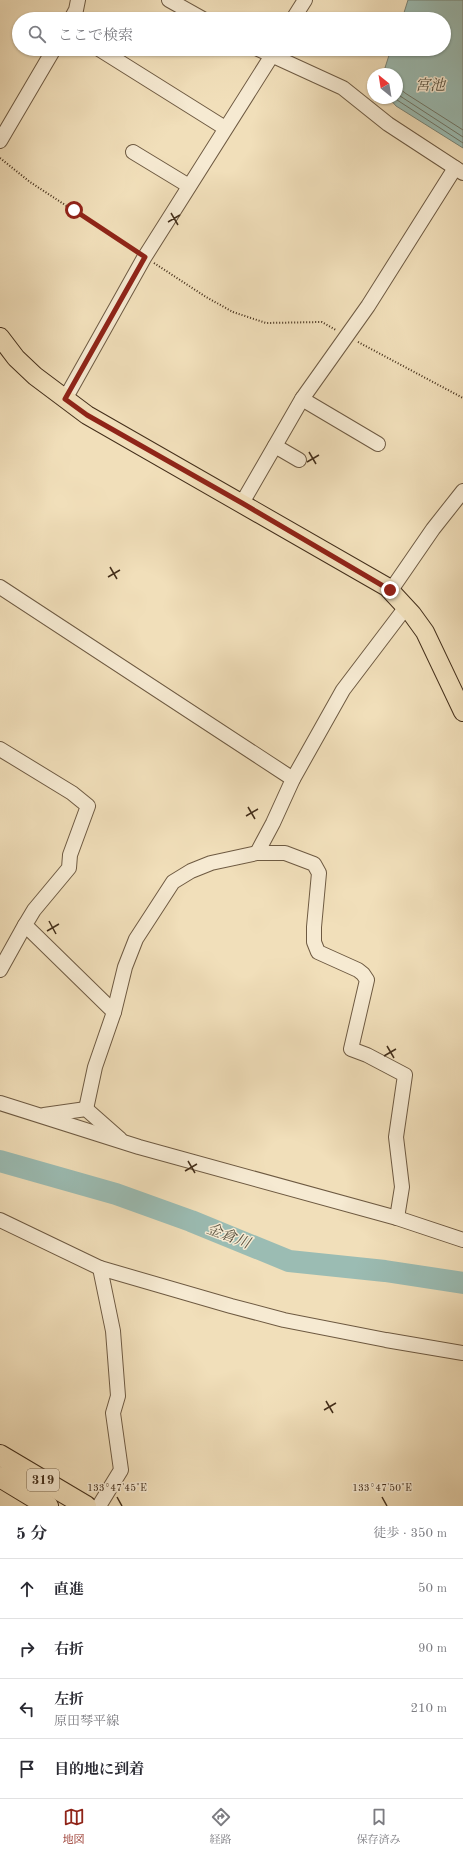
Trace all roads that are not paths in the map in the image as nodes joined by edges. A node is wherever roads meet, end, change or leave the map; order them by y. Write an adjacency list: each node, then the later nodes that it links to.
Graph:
1 (78, 0): 4 (street)
2 (169, 0): 5 (street)
3 (304, 0): 6 (street)
4 (75, 12)
5 (190, 12)
6 (297, 12)
7 (50, 56): 12 (street)
8 (110, 56): 11 (street)
9 (272, 56): 11 (street)
10 (280, 56): 14 (street)
11 (225, 128): 15 (street)
12 (0, 141)
13 (133, 152): 15 (street)
14 (459, 171): 18 (street)
15 (189, 186): 17 (street)
16 (0, 337): 17 (main road)
17 (65, 399): 23 (main road)
18 (302, 399): 19 (street); 20 (street)
19 (378, 444)
20 (275, 446): 21 (street); 23 (street)
21 (299, 460)
22 (463, 491): 25 (street)
23 (242, 503): 25 (main road)
24 (0, 587): 29 (street)
25 (390, 590): 26 (main road)
26 (406, 607): 27 (main road); 29 (street)
27 (463, 712)
28 (0, 749): 31 (street)
29 (293, 779): 30 (street)
30 (257, 853): 33 (street); 38 (street)
31 (25, 925): 32 (street); 33 (street)
32 (0, 970)
33 (114, 1012): 35 (street)
34 (0, 1103): 36 (street)
35 (86, 1109): 36 (street); 37 (street)
36 (39, 1116): 37 (street)
37 (123, 1142): 38 (street)
38 (397, 1218): 40 (street)
39 (0, 1220): 41 (street)
40 (463, 1240)
41 (100, 1268): 42 (street); 47 (street)
42 (463, 1353)
43 (0, 1455): 46 (highway, 319)
44 (0, 1477): 45 (highway, 319)
45 (48, 1506)
46 (86, 1506)
47 (99, 1506)

